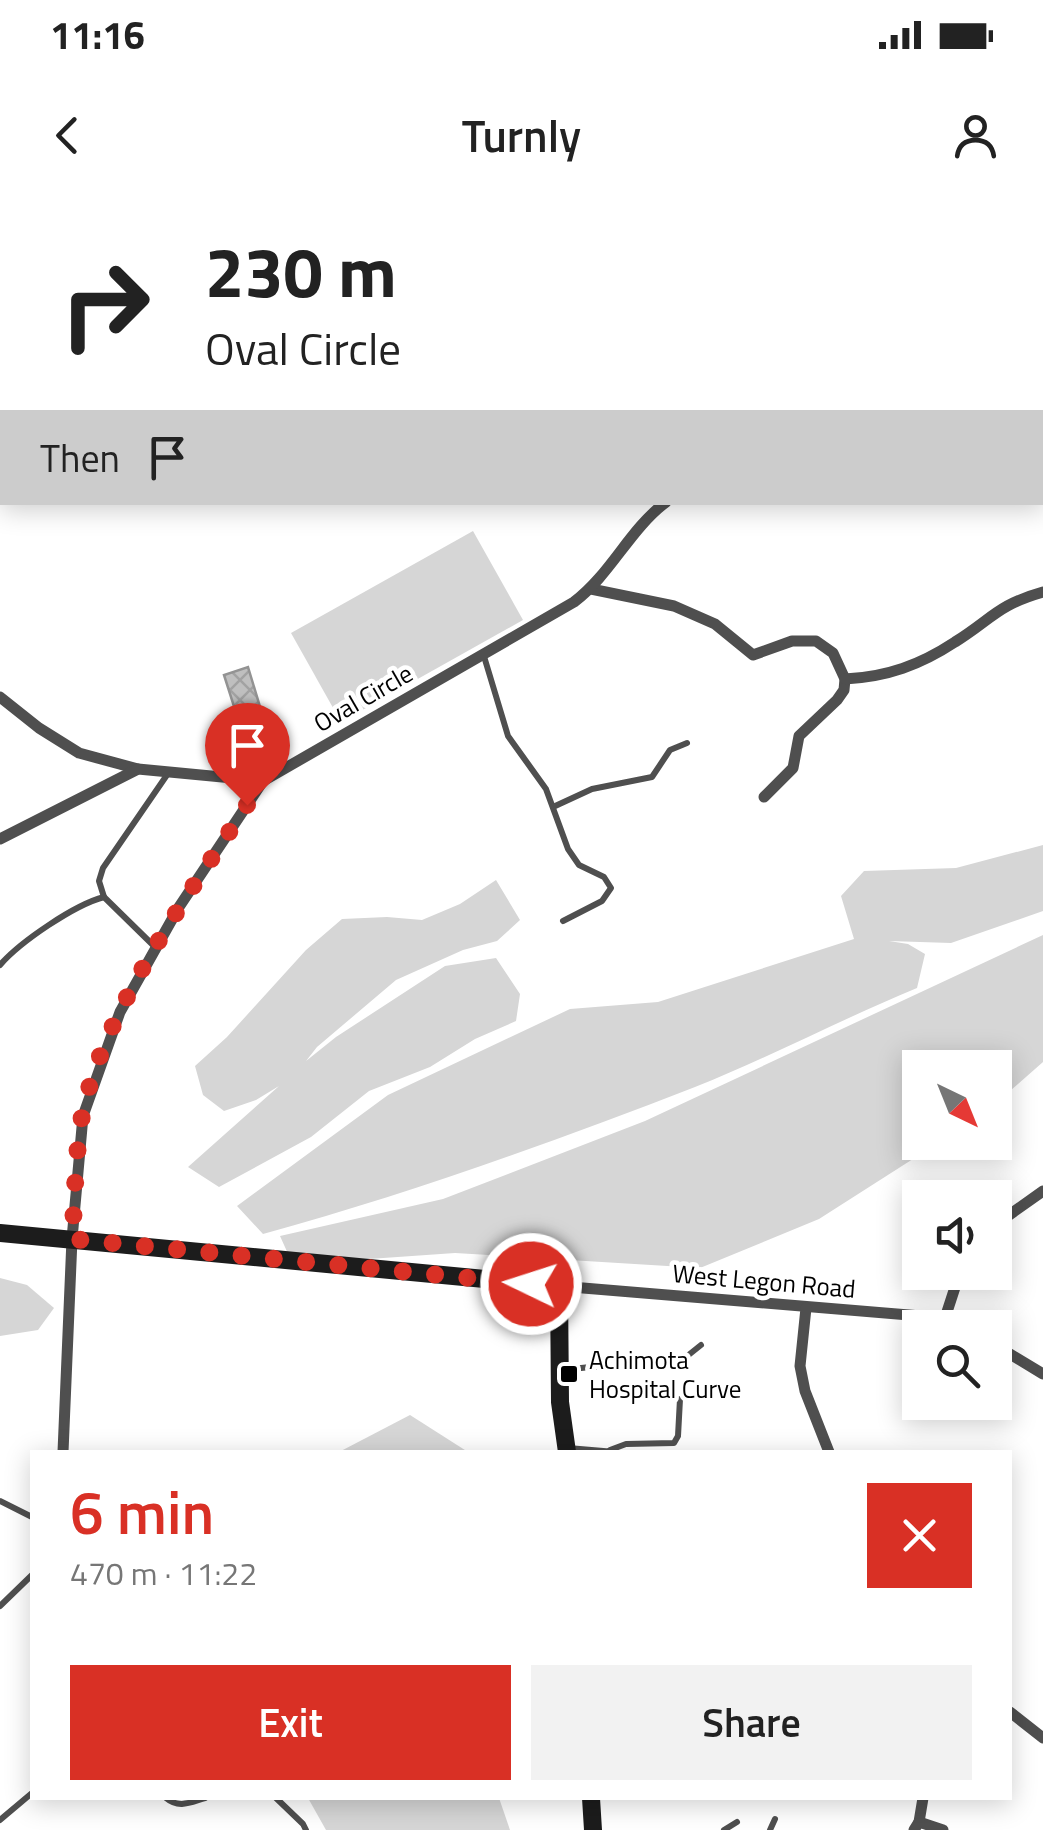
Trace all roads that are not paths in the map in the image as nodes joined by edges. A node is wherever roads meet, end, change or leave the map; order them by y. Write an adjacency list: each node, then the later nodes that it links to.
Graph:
1 (663, 505): 2 (street, Oval Circle)
2 (591, 589): 4 (street, Oval Circle); 5 (street)
3 (1043, 592): 5 (street)
4 (484, 653): 10 (street, Oval Circle); 12 (lane)
5 (846, 679): 11 (street)
6 (0, 696): 8 (street)
7 (687, 743): 12 (lane)
8 (138, 769): 9 (street); 13 (street)
9 (170, 771): 10 (street); 14 (lane)
10 (262, 781): 16 (street, Oval Circle)
11 (764, 797)
12 (553, 807): 15 (lane)
13 (0, 839)
14 (104, 897): 16 (lane); 17 (lane)
15 (564, 920)
16 (156, 948): 21 (street, Oval Circle)
17 (0, 965)
18 (1042, 1195): 19 (street)
19 (1012, 1214)
20 (0, 1233): 21 (main road)
21 (72, 1239): 22 (main road); 30 (street, Oval Circle)
22 (559, 1286): 23 (street, West Legon Road); 27 (main road)
23 (806, 1308): 24 (street, West Legon Road); 33 (street)
24 (902, 1315)
25 (701, 1345): 27 (lane)
26 (1012, 1355): 28 (street)
27 (560, 1370): 31 (main road)
28 (1043, 1374)
29 (680, 1399): 32 (lane)
30 (62, 1450)
31 (567, 1450)
32 (615, 1450)
33 (829, 1450)
34 (0, 1501): 35 (lane)
35 (30, 1516)
36 (30, 1578): 37 (lane)
37 (0, 1606)
38 (1012, 1714): 39 (street)
39 (1043, 1738)
40 (30, 1795): 47 (lane)
41 (169, 1800): 42 (lane)
42 (198, 1800)
43 (278, 1800): 50 (lane)
44 (591, 1800): 51 (main road)
45 (922, 1800): 49 (street)
46 (775, 1819): 53 (lane)
47 (0, 1820)
48 (737, 1822): 52 (lane)
49 (916, 1826): 54 (street)
50 (306, 1830)
51 (593, 1830)
52 (724, 1830)
53 (770, 1830)
54 (943, 1830)

